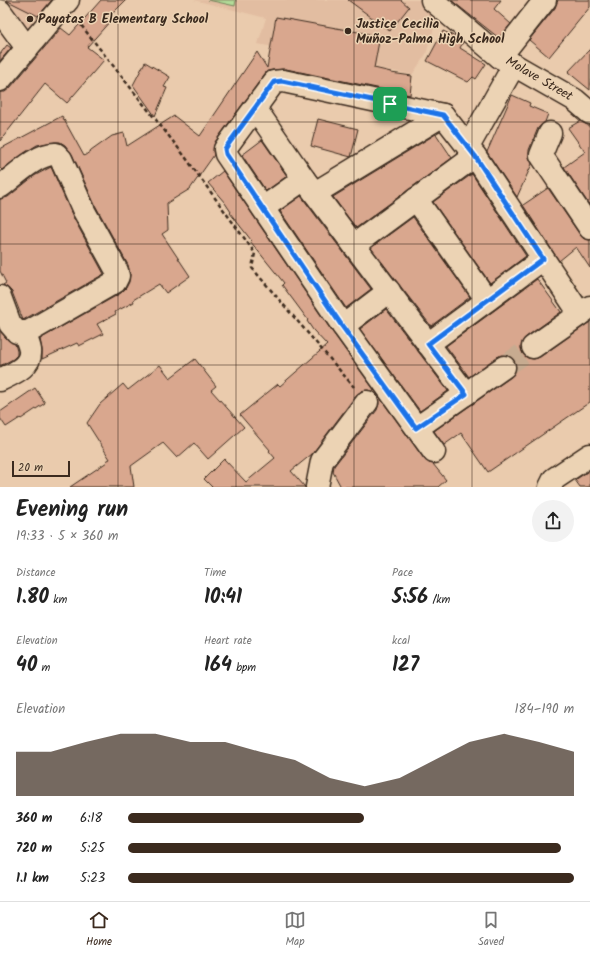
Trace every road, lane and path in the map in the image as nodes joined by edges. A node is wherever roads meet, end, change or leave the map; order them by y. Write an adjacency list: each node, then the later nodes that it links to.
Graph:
1 (432, 0): 6 (street, Molave Street)
2 (545, 0): 6 (street)
3 (66, 2): 5 (street); 31 (path)
4 (0, 11): 5 (street)
5 (27, 48): 7 (street)
6 (507, 61): 9 (street, Molave Street); 12 (street)
7 (0, 80)
8 (254, 108): 10 (street); 13 (street); 16 (street)
9 (590, 113)
10 (443, 115): 12 (street); 13 (street)
11 (550, 133): 17 (street)
12 (471, 152): 15 (street); 19 (street)
13 (309, 186): 16 (street); 18 (street)
14 (0, 187): 25 (street)
15 (416, 200): 18 (street); 22 (street)
16 (263, 208): 24 (street)
17 (590, 228)
18 (354, 245): 20 (street)
19 (543, 259): 22 (street); 23 (street)
20 (388, 292): 24 (street); 26 (street)
21 (0, 296): 25 (street)
22 (487, 300): 26 (street)
23 (585, 311): 27 (street)
24 (342, 326): 32 (street)
25 (24, 332): 29 (street)
26 (428, 344): 30 (street)
27 (533, 347)
28 (504, 367): 30 (street)
29 (0, 380)
30 (466, 394): 32 (street)
31 (367, 402): 35 (street)
32 (416, 428): 33 (street)
33 (434, 452)
34 (590, 455): 36 (street)
35 (317, 487)
36 (550, 487)

